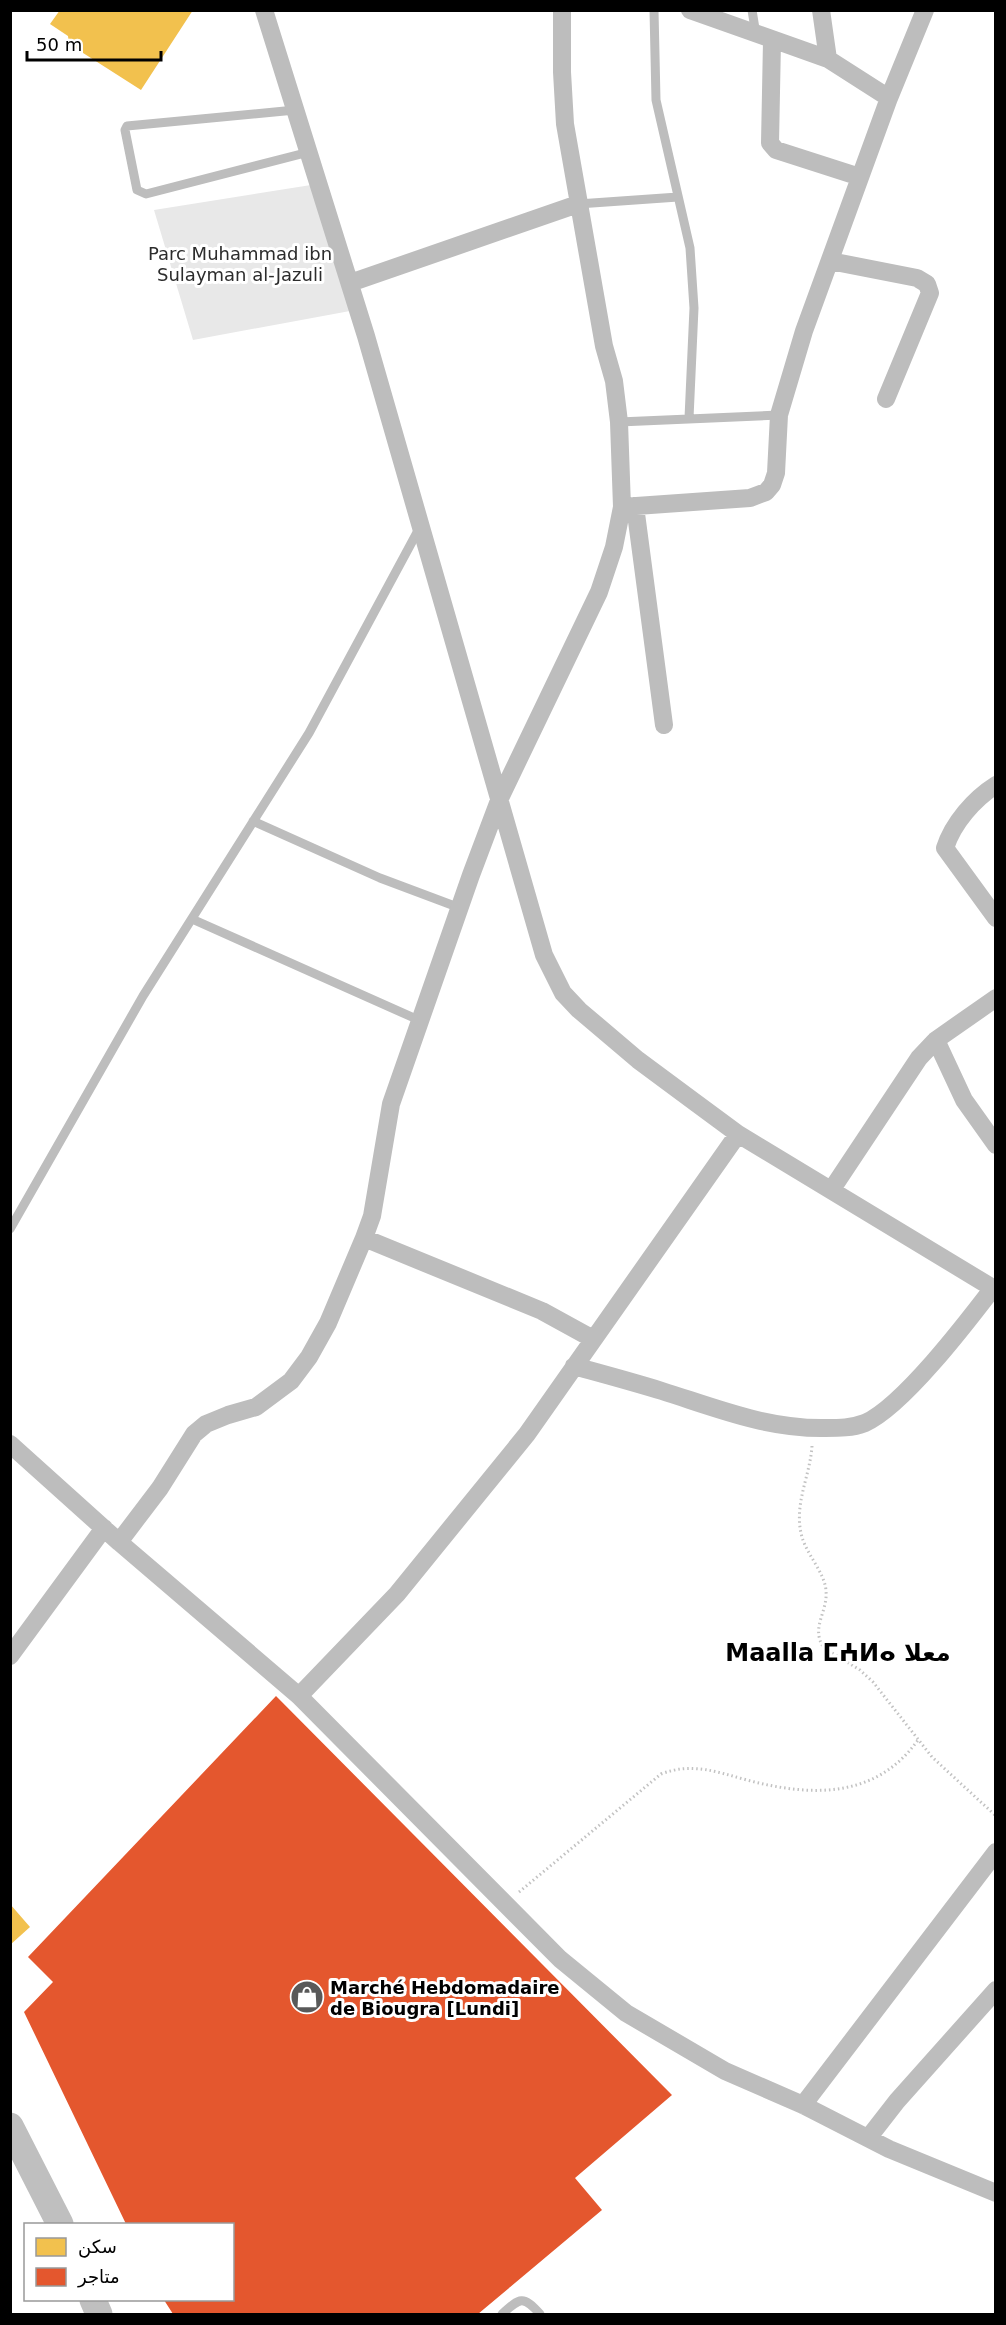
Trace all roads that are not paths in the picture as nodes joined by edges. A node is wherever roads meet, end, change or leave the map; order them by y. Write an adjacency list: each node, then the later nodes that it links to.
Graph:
1 (264, 10): 11 (street)
2 (562, 10): 15 (street)
3 (654, 10): 14 (lane)
4 (690, 10): 8 (street)
5 (752, 10): 8 (lane)
6 (821, 10): 9 (street)
7 (925, 10): 10 (street)
8 (764, 38): 9 (street); 13 (street)
9 (828, 59): 10 (street)
10 (889, 98): 13 (street)
11 (295, 110): 12 (street); 12 (lane)
12 (309, 152): 17 (street)
13 (860, 177): 16 (street)
14 (678, 197): 15 (lane); 20 (lane)
15 (578, 204): 17 (street); 21 (street)
16 (830, 261): 18 (street); 19 (street)
17 (350, 283): 23 (street)
18 (886, 399)
19 (780, 415): 20 (lane); 22 (street)
20 (689, 418): 21 (lane)
21 (619, 422): 22 (street)
22 (628, 506): 24 (street); 26 (street)
23 (422, 525): 26 (street); 27 (lane)
24 (664, 725)
25 (996, 785): 29 (street)
26 (500, 798): 28 (street); 34 (street)
27 (253, 822): 28 (lane); 30 (lane)
28 (460, 908): 32 (street)
29 (996, 918)
30 (192, 919): 32 (lane); 37 (lane)
31 (996, 998): 33 (street)
32 (421, 1022): 38 (street)
33 (936, 1040): 35 (street); 36 (street)
34 (738, 1134): 36 (street); 40 (street)
35 (996, 1146)
36 (832, 1190): 39 (street)
37 (10, 1228)
38 (364, 1238): 40 (street); 44 (street)
39 (993, 1284): 41 (street)
40 (593, 1339): 41 (street)
41 (574, 1366): 46 (street)
42 (10, 1444): 43 (street)
43 (104, 1528): 44 (street); 45 (street)
44 (119, 1542): 46 (street)
45 (10, 1656)
46 (299, 1696): 49 (street)
47 (996, 1852): 49 (street)
48 (996, 1990): 51 (street)
49 (803, 2105): 51 (street)
50 (10, 2126): 53 (street)
51 (869, 2137): 52 (street)
52 (996, 2193)
53 (59, 2223)
54 (502, 2314): 55 (lane)
55 (540, 2314)

